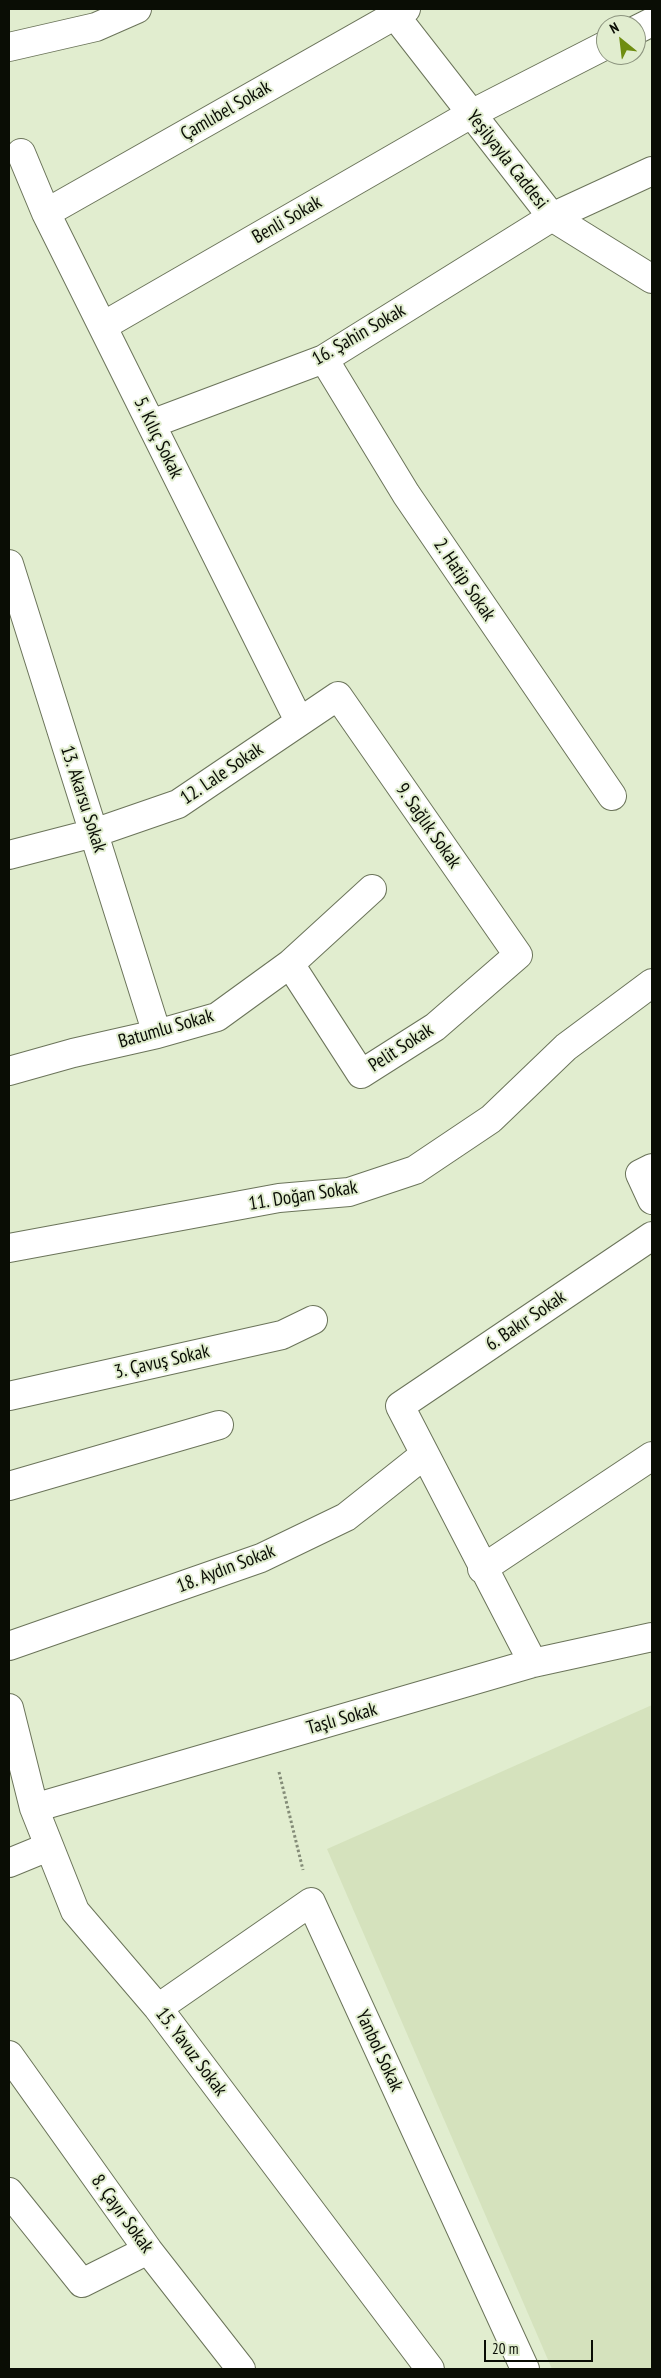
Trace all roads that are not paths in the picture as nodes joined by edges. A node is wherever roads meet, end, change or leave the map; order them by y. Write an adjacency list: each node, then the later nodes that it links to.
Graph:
1 (137, 9): 3 (street)
2 (397, 11): 6 (street, Yeşilyayla Caddesi); 9 (street, Çamlıbel Sokak)
3 (92, 18): 4 (street)
4 (9, 47)
5 (596, 50): 6 (street, Benli Sokak)
6 (471, 114): 10 (street, Yeşilyayla Caddesi); 12 (street, Benli Sokak)
7 (21, 153): 9 (street, 5. Kılıç Sokak)
8 (652, 171): 10 (street, 16. Şahin Sokak)
9 (46, 213): 12 (street, 5. Kılıç Sokak)
10 (552, 217): 11 (street, Yeşilyayla Caddesi); 13 (street, 16. Şahin Sokak)
11 (652, 279)
12 (103, 326): 14 (street, 5. Kılıç Sokak)
13 (324, 359): 14 (street, 16. Şahin Sokak); 18 (street, 2. Hatip Sokak)
14 (151, 424): 17 (street, 5. Kılıç Sokak)
15 (9, 564): 19 (street, 13. Akarsu Sokak)
16 (338, 696): 17 (street, 12. Lale Sokak); 22 (street, 9. Sağlık Sokak)
17 (299, 721): 19 (street, 12. Lale Sokak)
18 (612, 796)
19 (94, 834): 20 (street, 12. Lale Sokak); 25 (street, 13. Akarsu Sokak)
20 (9, 855)
21 (372, 889): 23 (street, Batumlu Sokak)
22 (518, 955): 23 (street, Pelit Sokak)
23 (290, 964): 25 (street, Batumlu Sokak)
24 (652, 983): 30 (street, 11. Doğan Sokak)
25 (157, 1034): 26 (street, Batumlu Sokak)
26 (9, 1071)
27 (652, 1168): 28 (street)
28 (652, 1200)
29 (652, 1236): 34 (street, 6. Bakır Sokak)
30 (9, 1248)
31 (313, 1320): 32 (street, 3. Çavuş Sokak)
32 (9, 1396)
33 (219, 1424): 36 (street)
34 (424, 1455): 37 (street); 39 (street, 18. Aydın Sokak)
35 (652, 1456): 37 (street)
36 (9, 1486)
37 (482, 1569): 40 (street)
38 (652, 1637): 40 (street, Taşlı Sokak)
39 (9, 1646)
40 (533, 1663): 42 (street, Taşlı Sokak)
41 (9, 1708): 42 (street, 15. Yavuz Sokak)
42 (34, 1808): 43 (street, 15. Yavuz Sokak)
43 (48, 1847): 44 (street); 45 (street, 15. Yavuz Sokak)
44 (9, 1863)
45 (158, 2008): 50 (street, 15. Yavuz Sokak); 51 (street, Yanbol Sokak)
46 (9, 2055): 48 (street, 8. Çayır Sokak)
47 (9, 2192): 48 (street)
48 (148, 2250): 49 (street, 8. Çayır Sokak)
49 (241, 2369)
50 (430, 2369)
51 (525, 2369)

